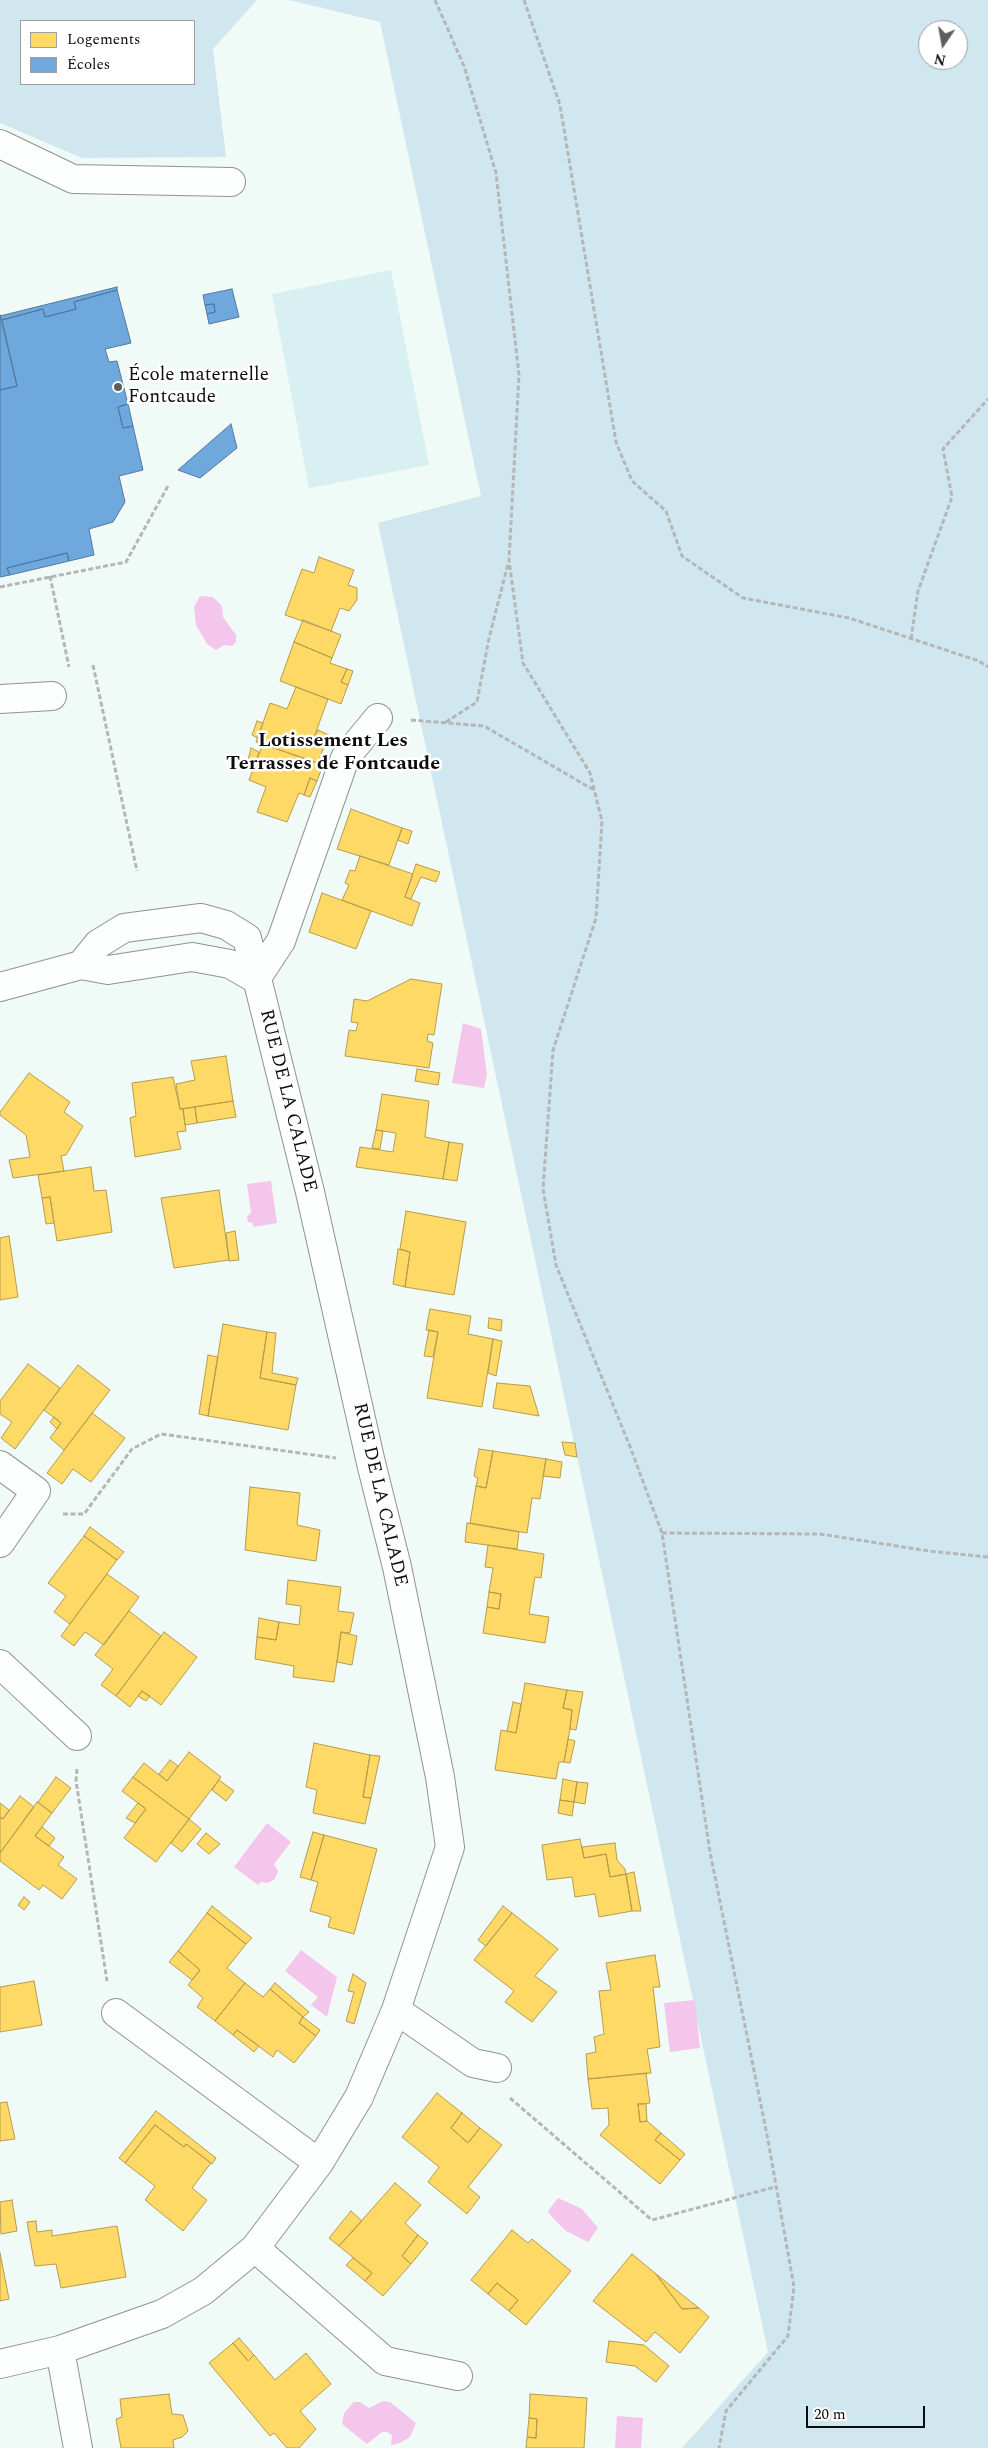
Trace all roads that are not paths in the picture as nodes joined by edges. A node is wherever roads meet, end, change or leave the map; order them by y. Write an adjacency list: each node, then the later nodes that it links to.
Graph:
1 (0, 144): 2 (street)
2 (231, 182)
3 (52, 696): 4 (street)
4 (0, 699)
5 (378, 718): 7 (street)
6 (81, 965): 7 (street); 7 (street, RUE DE LA CALADE); 8 (street)
7 (256, 978): 13 (street, RUE DE LA CALADE)
8 (0, 987)
9 (0, 1465): 10 (street)
10 (0, 1543)
11 (0, 1664): 12 (street)
12 (77, 1736)
13 (396, 2010): 15 (street); 16 (street, RUE DE LA CALADE)
14 (116, 2013): 16 (street)
15 (497, 2068)
16 (319, 2163): 17 (street, RUE DE LA CALADE)
17 (255, 2248): 18 (street, RUE DE LA CALADE); 20 (street)
18 (60, 2350): 19 (street, RUE DE LA CALADE); 21 (street)
19 (0, 2364)
20 (458, 2376)
21 (78, 2448)

